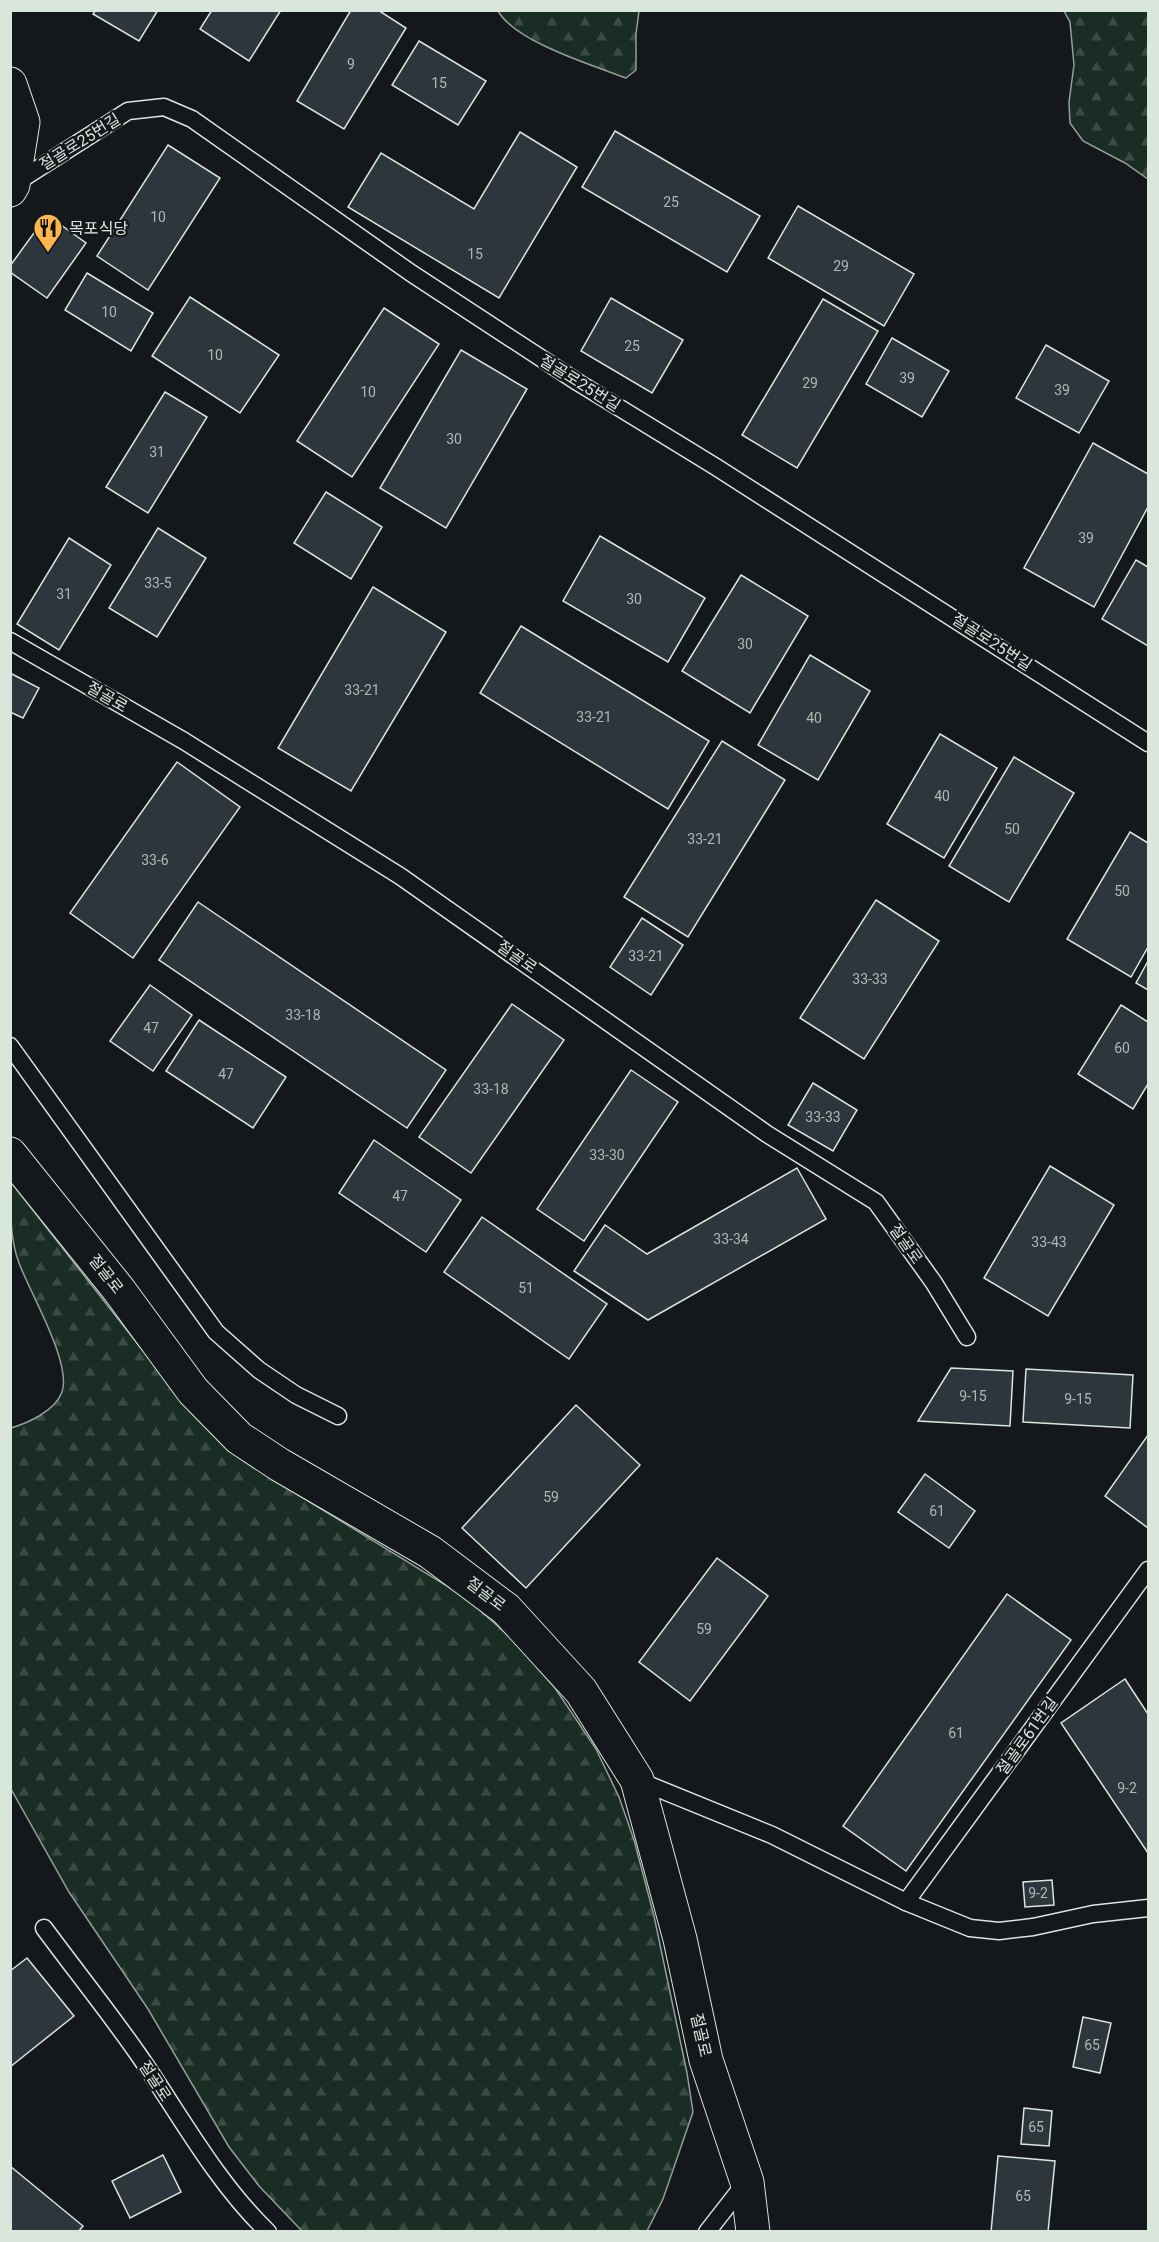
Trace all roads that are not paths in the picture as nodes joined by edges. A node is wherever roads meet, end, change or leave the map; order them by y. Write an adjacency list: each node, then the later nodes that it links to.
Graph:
1 (10, 84): 2 (street)
2 (12, 187): 4 (lane, 절골로25번길)
3 (10, 641): 7 (lane, 절골로)
4 (1149, 743)
5 (10, 1046): 8 (lane)
6 (10, 1154): 10 (street, 절골로)
7 (968, 1337)
8 (338, 1416)
9 (1149, 1570): 11 (lane, 절골로61번길)
10 (638, 1780): 11 (lane); 14 (street, 절골로)
11 (906, 1902): 12 (lane)
12 (1149, 1908)
13 (44, 1928): 15 (lane, 절골로)
14 (747, 2182): 16 (lane); 17 (street, 절골로)
15 (268, 2232)
16 (707, 2232)
17 (753, 2232)

